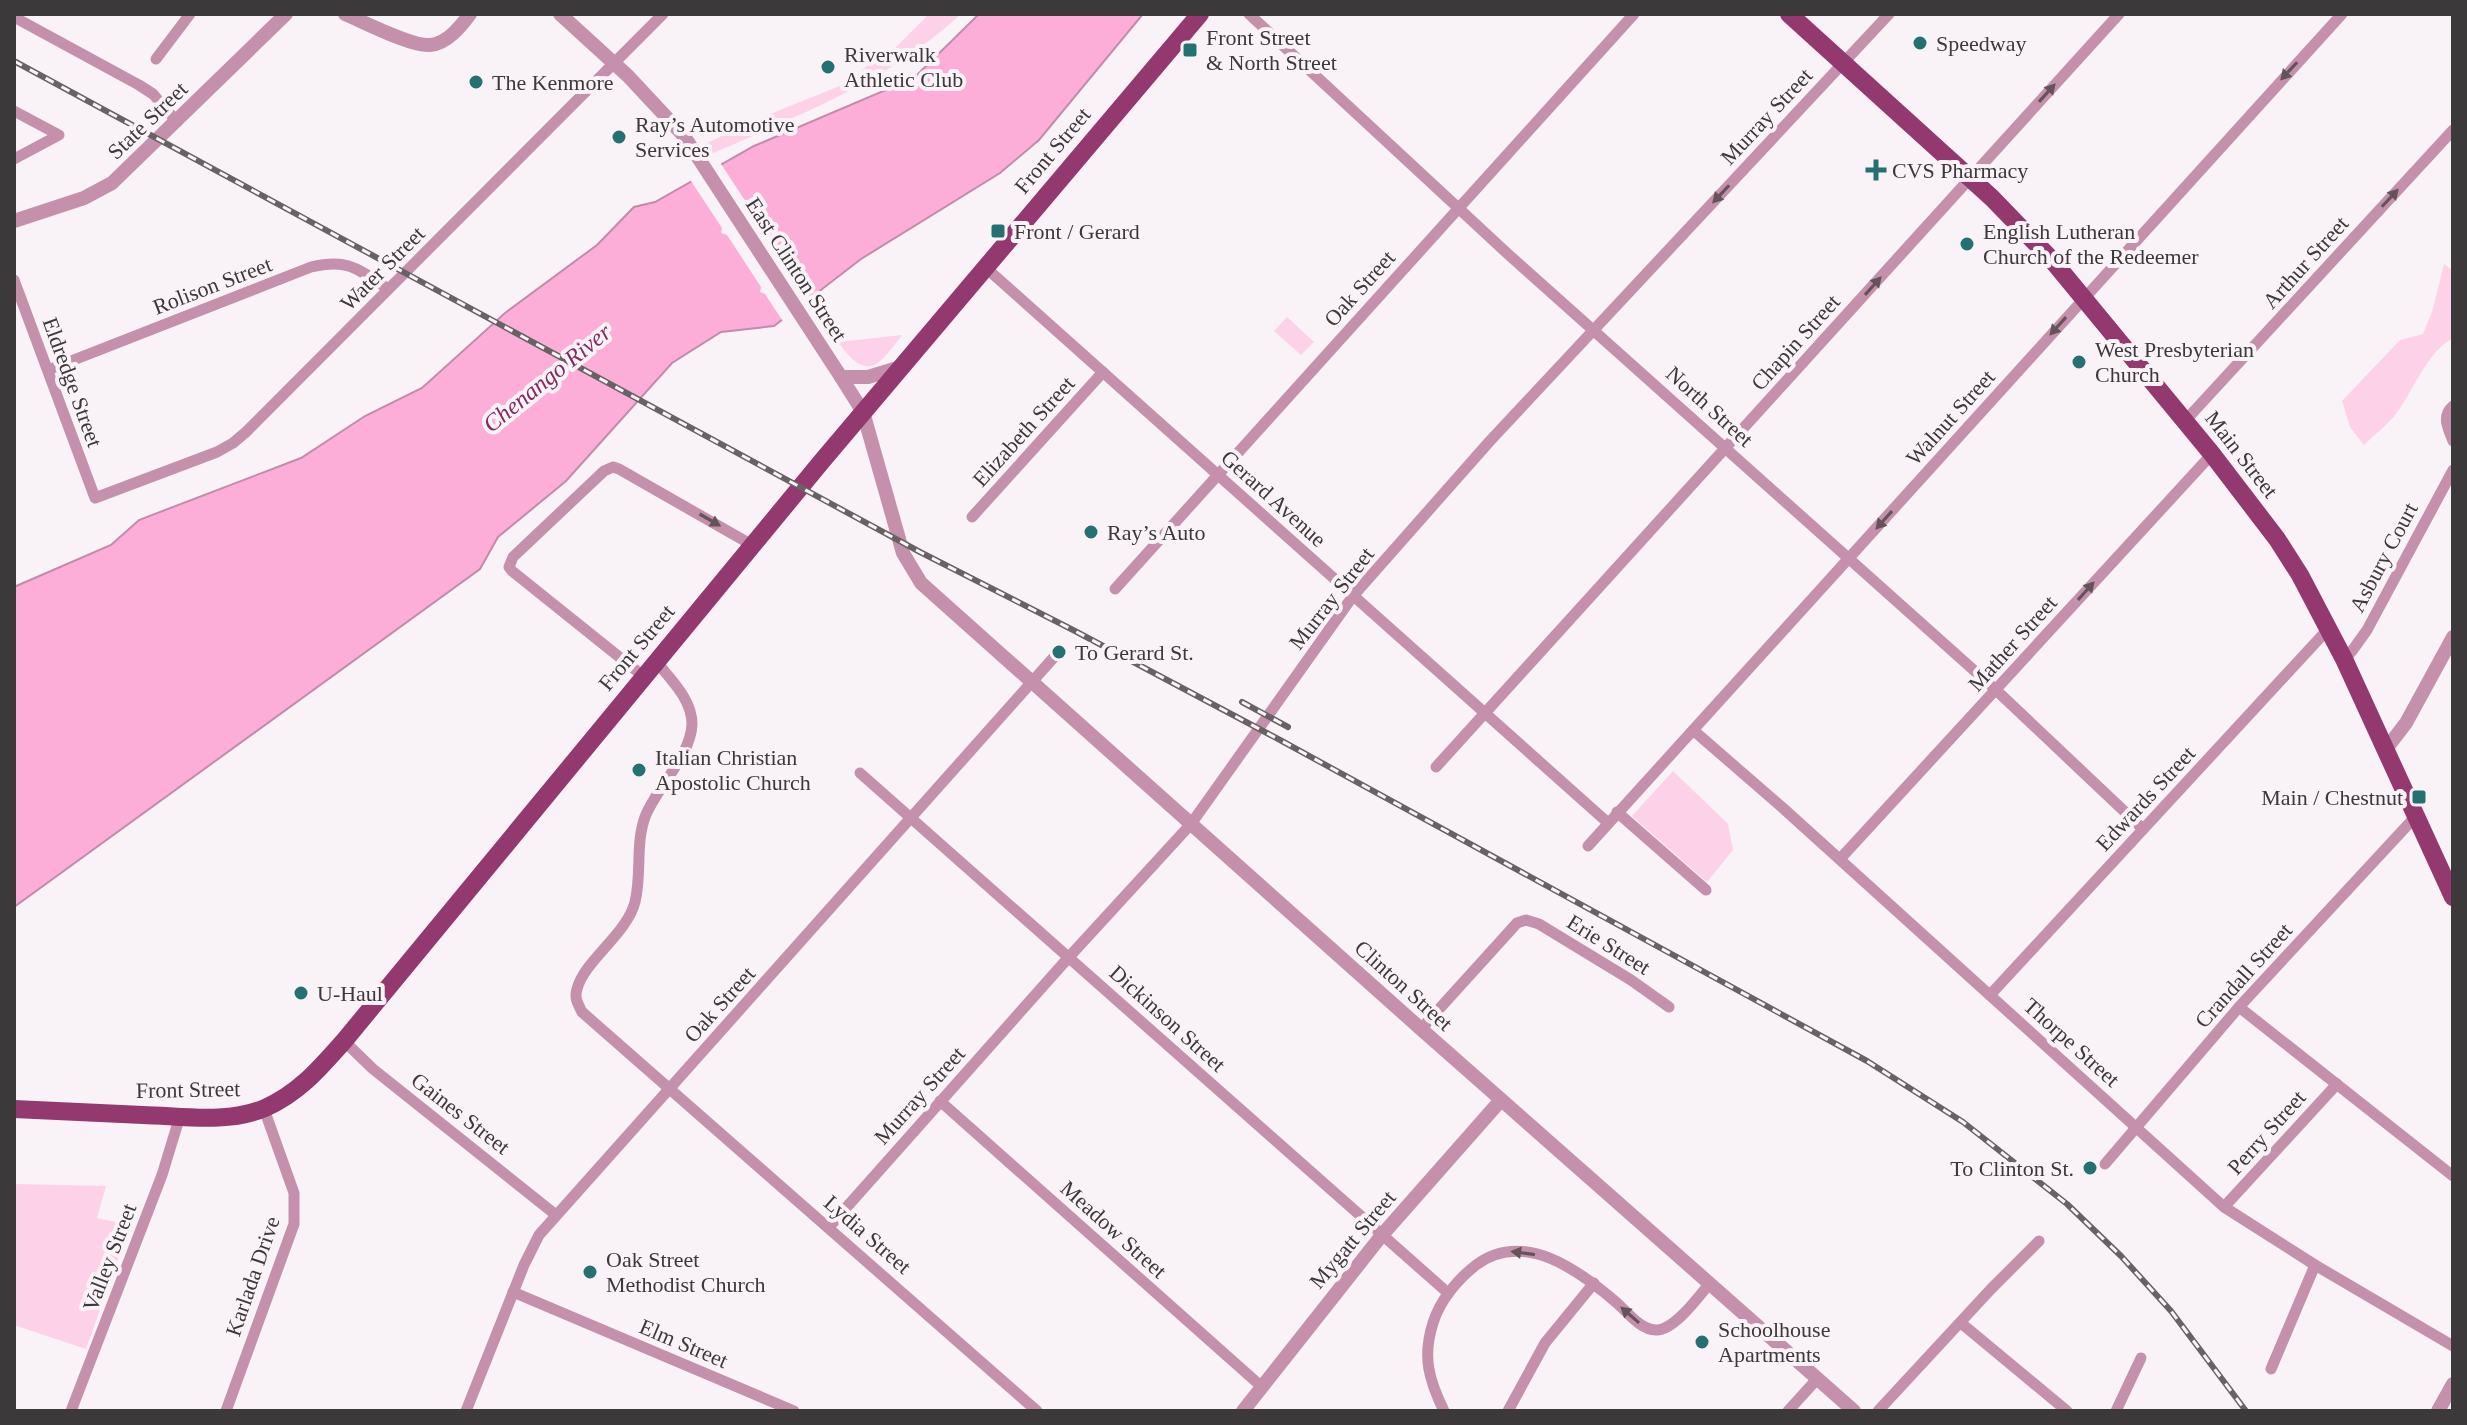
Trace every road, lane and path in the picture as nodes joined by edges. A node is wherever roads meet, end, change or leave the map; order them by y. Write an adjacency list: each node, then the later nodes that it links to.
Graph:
1 (190, 14): 15 (street)
2 (286, 14): 19 (street, State Street)
3 (345, 14): 4 (street)
4 (470, 14)
5 (560, 14): 17 (street, East Clinton Street)
6 (663, 14): 17 (street, Water Street)
7 (1200, 14): 25 (main road, Front Street)
8 (1249, 14): 23 (street, North Street)
9 (1634, 14): 23 (street, Oak Street)
10 (1789, 14): 16 (main road, Main Street)
11 (1889, 14): 16 (street, Murray Street)
12 (2119, 14): 22 (street, Chapin Street, one-way to 12)
13 (2342, 14): 28 (street, Walnut Street, one-way to 28)
14 (14, 17): 19 (street)
15 (156, 59)
16 (1843, 63): 22 (main road, Main Street); 29 (street, Murray Street, one-way to 29)
17 (614, 64): 27 (street, Water Street); 33 (street, East Clinton Street)
18 (14, 111): 21 (street)
19 (177, 122): 24 (street, State Street)
20 (2453, 130): 36 (street, Arthur Street, one-way to 20)
21 (14, 159)
22 (1970, 178): 28 (main road, Main Street); 38 (street, Chapin Street, one-way to 22)
23 (1459, 207): 29 (street, North Street); 41 (street, Oak Street)
24 (14, 221)
25 (985, 267): 30 (main road, Front Street); 32 (street, Gerard Avenue)
26 (14, 280): 31 (street, Eldredge Street)
27 (388, 289): 31 (street, Rolison Street); 42 (street, Water Street)
28 (2084, 297): 36 (main road, Main Street); 45 (street, Walnut Street, one-way to 45)
29 (1595, 330): 38 (street, North Street); 48 (street, Murray Street)
30 (901, 367): 33 (street); 35 (main road, Front Street)
31 (48, 370): 42 (street, Eldredge Street)
32 (1103, 372): 41 (street, Gerard Avenue); 43 (street, Elizabeth Street)
33 (841, 377): 35 (street, East Clinton Street)
34 (2453, 406): 37 (street)
35 (863, 412): 44 (main road, Front Street); 47 (street, East Clinton Street)
36 (2185, 421): 39 (main road, Main Street)
37 (2453, 441)
38 (1727, 448): 45 (street, North Street); 57 (street, Chapin Street)
39 (2212, 454): 49 (main road, Main Street); 56 (street, Mather Street, one-way to 39)
40 (2453, 470): 52 (street, Asbury Court)
41 (1218, 475): 46 (street, Oak Street); 48 (street, Gerard Avenue)
42 (95, 498)
43 (972, 517)
44 (752, 545): 53 (main road, Front Street); 54 (street, one-way to 44)
45 (1849, 559): 56 (street, North Street); 58 (street, Walnut Street)
46 (1115, 589)
47 (928, 590): 55 (street, Clinton Street)
48 (1353, 596): 57 (street, Gerard Avenue); 66 (street, Murray Street)
49 (2329, 628): 52 (main road, Main Street); 67 (street, Edwards Street)
50 (2453, 637): 59 (street)
51 (1055, 656): 55 (street, Oak Street)
52 (2344, 659): 59 (main road, Main Street)
53 (656, 661): 54 (main road, Front Street); 79 (street, Lydia Street)
54 (643, 676): 77 (main road, Front Street)
55 (1032, 682): 64 (street, Oak Street); 66 (street, Clinton Street)
56 (1996, 690): 67 (street, North Street); 69 (street, Mather Street)
57 (1485, 712): 60 (street, Chapin Street); 65 (street, Gerard Avenue)
58 (1693, 730): 62 (street, Walnut Street); 69 (street, Thorpe Street)
59 (2386, 749): 63 (main road, Main Street)
60 (1436, 767)
61 (860, 773): 64 (street, Dickinson Street)
62 (1617, 812): 65 (street, Walnut Street); 70 (street)
63 (2416, 816): 71 (main road, Main Street); 75 (street, Crandall Street)
64 (912, 818): 72 (street, Dickinson Street); 79 (street, Oak Street)
65 (1607, 822): 68 (street, Walnut Street)
66 (1191, 824): 72 (street, Murray Street); 76 (street, Clinton Street)
67 (2143, 829): 73 (street, Edwards Street)
68 (1588, 846)
69 (1840, 859): 73 (street, Thorpe Street)
70 (1706, 890)
71 (2453, 897)
72 (1069, 957): 81 (street, Murray Street); 91 (street, Dickinson Street)
73 (1990, 995): 85 (street, Thorpe Street)
74 (1669, 1007): 76 (street, Erie Street)
75 (2239, 1007): 78 (street); 85 (street, Crandall Street)
76 (1421, 1029): 80 (street, Clinton Street)
77 (344, 1041): 83 (main road, Front Street); 89 (street, Gaines Street)
78 (2337, 1084): 87 (street); 88 (street, Perry Street)
79 (670, 1088): 89 (street, Oak Street); 90 (street, Lydia Street)
80 (1501, 1100): 91 (street, Mygatt Street); 95 (street, Clinton Street)
81 (940, 1101): 90 (street, Murray Street); 104 (street, Meadow Street)
82 (14, 1109): 84 (main road, Front Street)
83 (264, 1109): 84 (main road, Front Street); 106 (street, Karlada Drive)
84 (180, 1116): 105 (street, Valley Street)
85 (2136, 1127): 86 (street, Crandall Street); 88 (street, Thorpe Street)
86 (2105, 1164)
87 (2453, 1176)
88 (2224, 1207): 93 (street, Thorpe Street)
89 (556, 1215): 96 (street, Oak Street)
90 (829, 1227): 109 (street, Lydia Street)
91 (1382, 1235): 97 (street, Dickinson Street); 104 (street, Mygatt Street)
92 (2039, 1241): 98 (street)
93 (2315, 1265): 99 (street, Thorpe Street); 101 (street)
94 (1594, 1283): 95 (street, one-way to 94); 97 (street, one-way to 97); 112 (street)
95 (1710, 1283): 102 (street, Clinton Street)
96 (513, 1292): 107 (street, Oak Street); 108 (street, Elm Street)
97 (1448, 1293): 111 (street)
98 (1961, 1323): 115 (street); 116 (street)
99 (2453, 1346)
100 (2141, 1358): 117 (street)
101 (2271, 1369)
102 (1818, 1378): 113 (street); 114 (street, Clinton Street)
103 (2453, 1384): 118 (street)
104 (1262, 1387): 110 (street, Mygatt Street)
105 (71, 1411)
106 (226, 1411)
107 (466, 1411)
108 (794, 1411)
109 (1037, 1411)
110 (1243, 1411)
111 (1444, 1411)
112 (1508, 1411)
113 (1788, 1411)
114 (1854, 1411)
115 (1878, 1411)
116 (2067, 1411)
117 (2116, 1411)
118 (2438, 1411)

